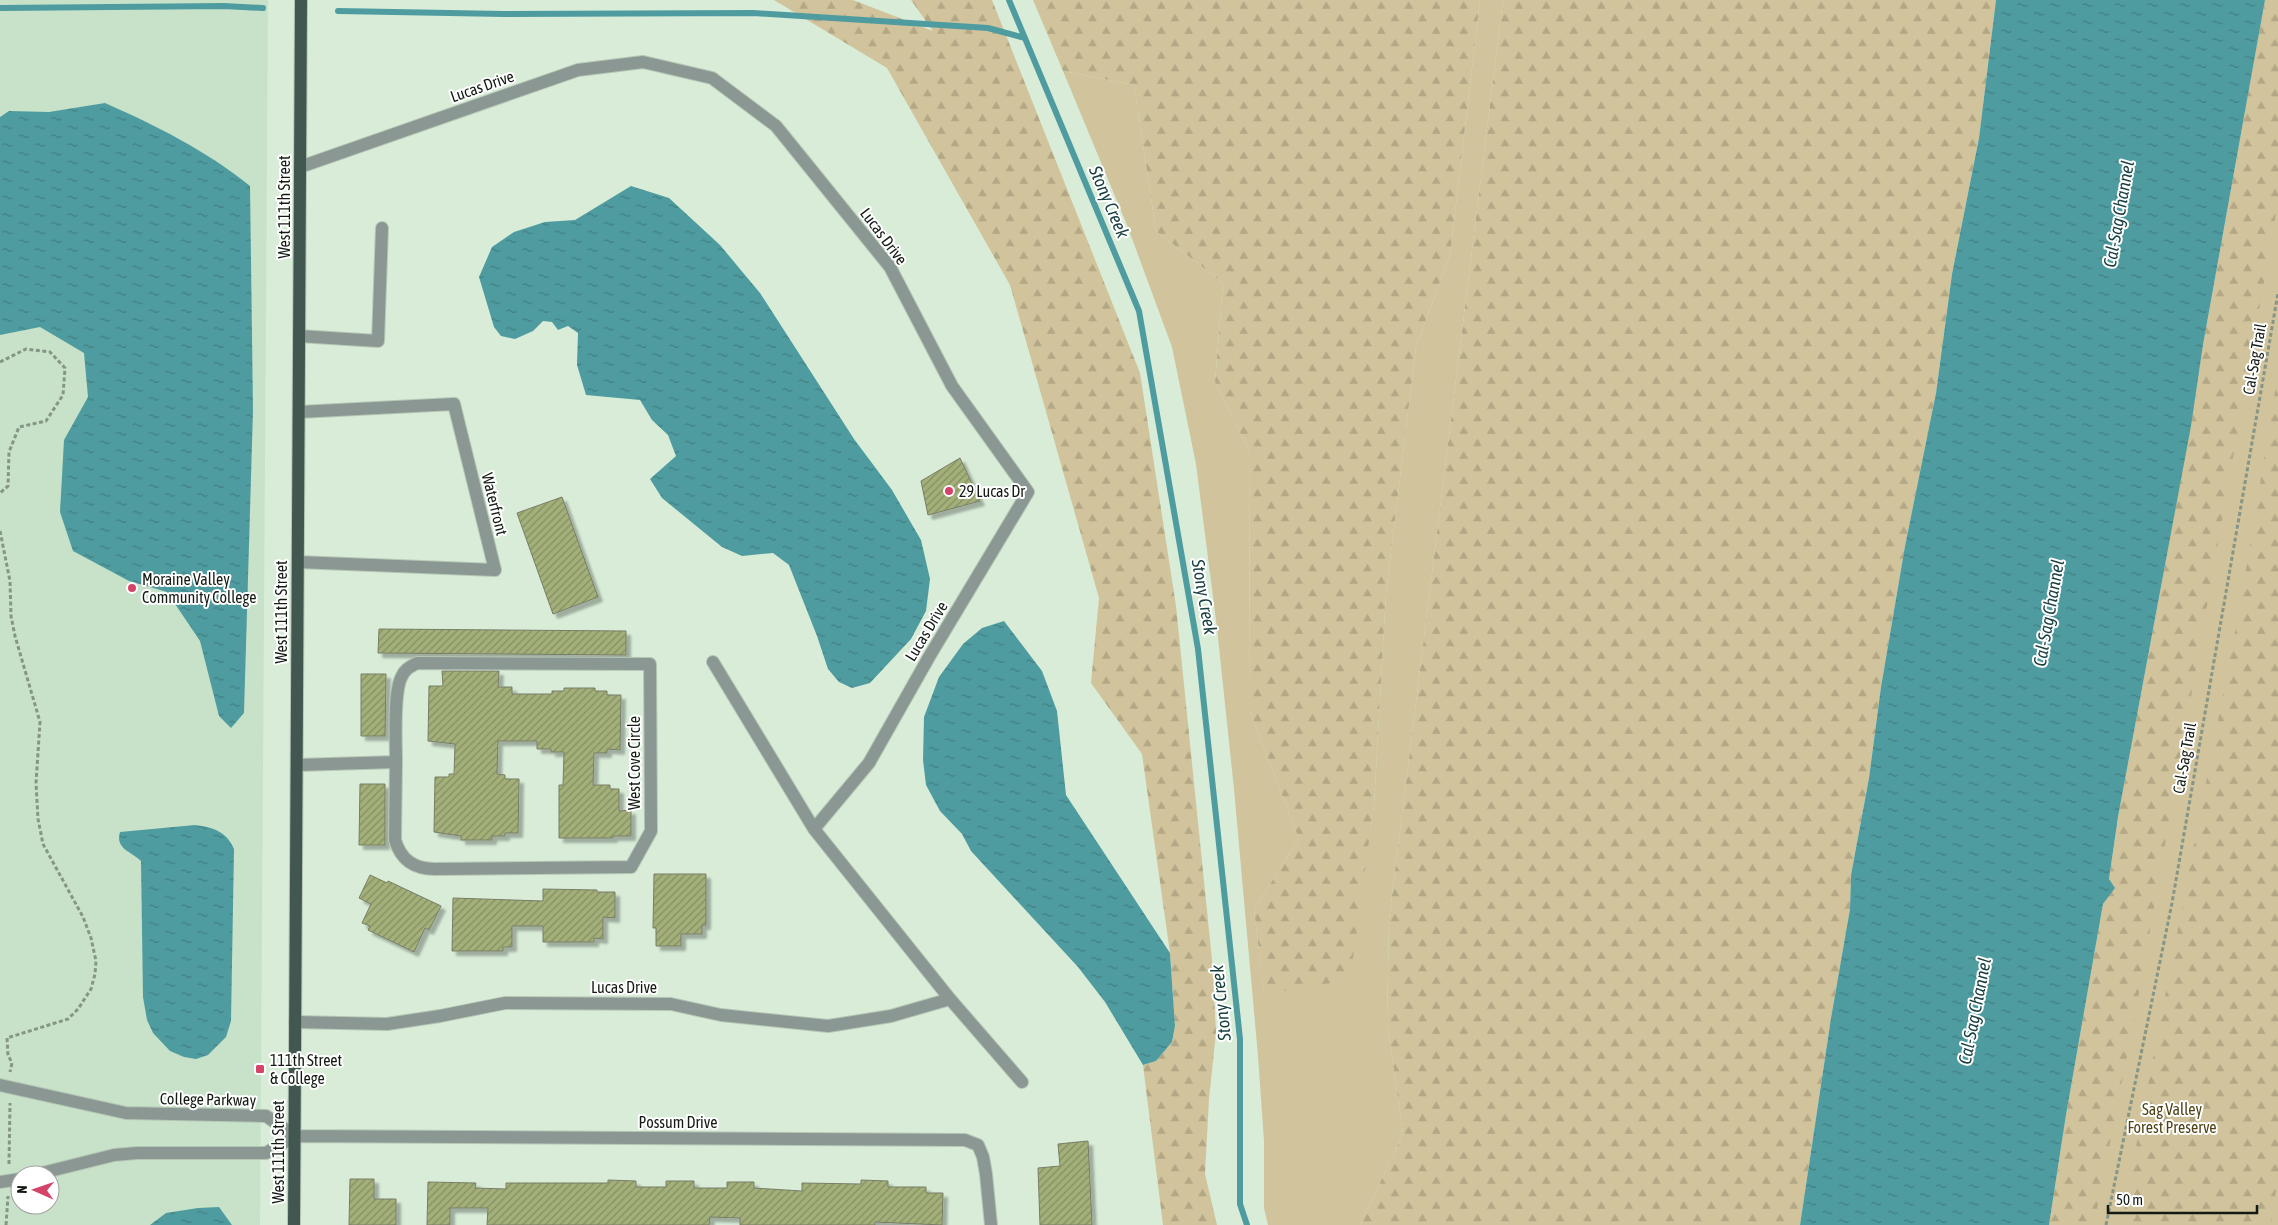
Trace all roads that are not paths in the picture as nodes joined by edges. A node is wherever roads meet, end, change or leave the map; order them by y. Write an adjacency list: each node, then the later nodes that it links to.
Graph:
1 (301, 0): 2 (main road, West 111th Street)
2 (300, 166): 4 (main road, West 111th Street); 10 (street, Lucas Drive)
3 (382, 228): 4 (street)
4 (299, 336): 5 (main road, West 111th Street)
5 (299, 412): 6 (main road, West 111th Street); 6 (street, Waterfront)
6 (298, 562): 9 (main road, West 111th Street)
7 (713, 662): 10 (street)
8 (396, 762): 8 (street, West Cove Circle); 9 (street)
9 (297, 765): 12 (main road, West 111th Street)
10 (814, 829): 11 (street)
11 (950, 999): 12 (street, Lucas Drive); 13 (street)
12 (295, 1022): 15 (main road, West 111th Street)
13 (1022, 1082)
14 (5, 1086): 15 (street, College Parkway)
15 (295, 1136): 16 (street); 17 (main road, West 111th Street); 18 (street, Possum Drive)
16 (60, 1168)
17 (294, 1225)
18 (991, 1225)

